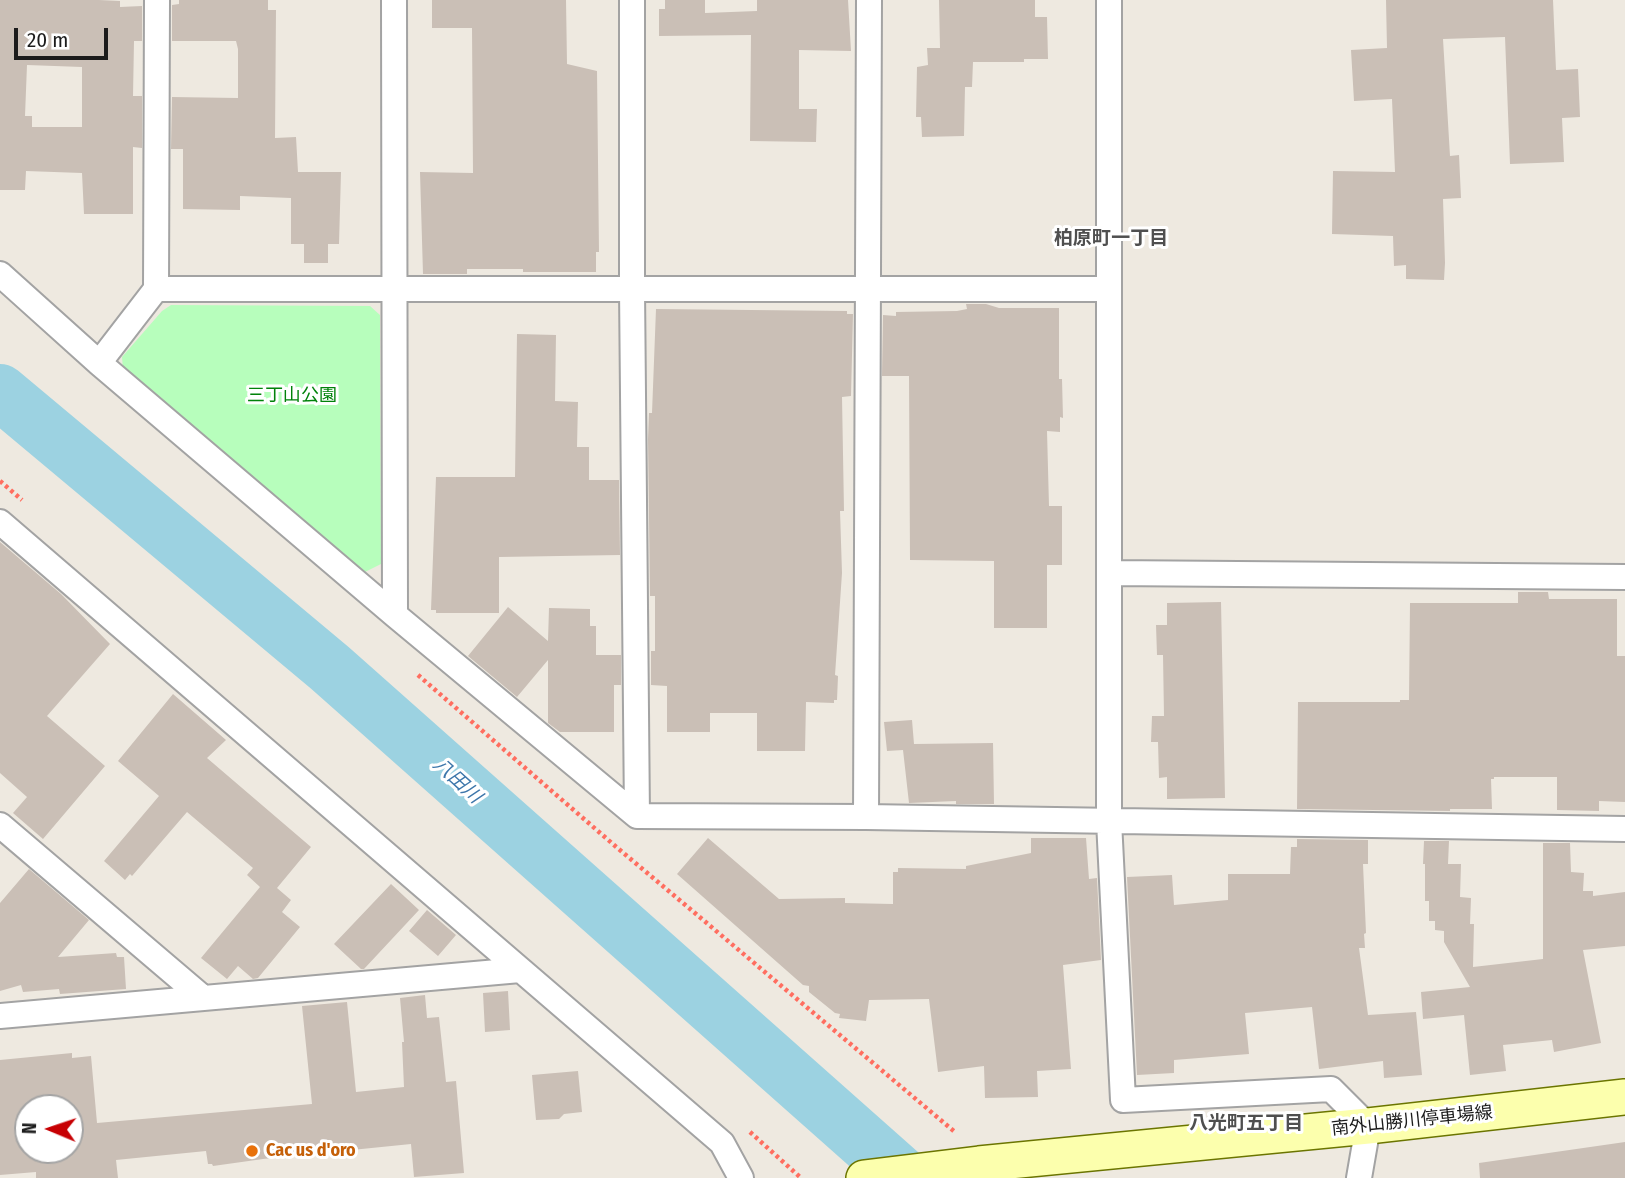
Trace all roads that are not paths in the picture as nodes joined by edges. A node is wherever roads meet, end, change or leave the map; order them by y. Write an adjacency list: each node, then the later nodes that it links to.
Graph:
1 (157, 0): 7 (street)
2 (394, 0): 8 (street)
3 (632, 0): 9 (street)
4 (869, 0): 10 (street)
5 (1109, 0): 11 (street)
6 (0, 274): 12 (street)
7 (156, 289): 8 (street); 12 (street)
8 (394, 289): 9 (street); 16 (street)
9 (632, 289): 10 (street); 17 (street)
10 (869, 289): 11 (street); 18 (street)
11 (1109, 289): 14 (street)
12 (99, 363): 16 (street)
13 (0, 522): 22 (street)
14 (1109, 573): 15 (street); 19 (street)
15 (1625, 577)
16 (395, 615): 17 (street)
17 (637, 816): 18 (street)
18 (866, 817): 19 (street)
19 (1109, 821): 21 (street); 26 (street)
20 (0, 825): 23 (street)
21 (1625, 829)
22 (520, 970): 23 (street); 27 (street)
23 (202, 997): 24 (street)
24 (0, 1016)
25 (1625, 1097): 26 (main road, 南外山勝川停車場線)
26 (1368, 1126): 28 (main road, 南外山勝川停車場線); 29 (street)
27 (741, 1178)
28 (864, 1178)
29 (1359, 1178)

